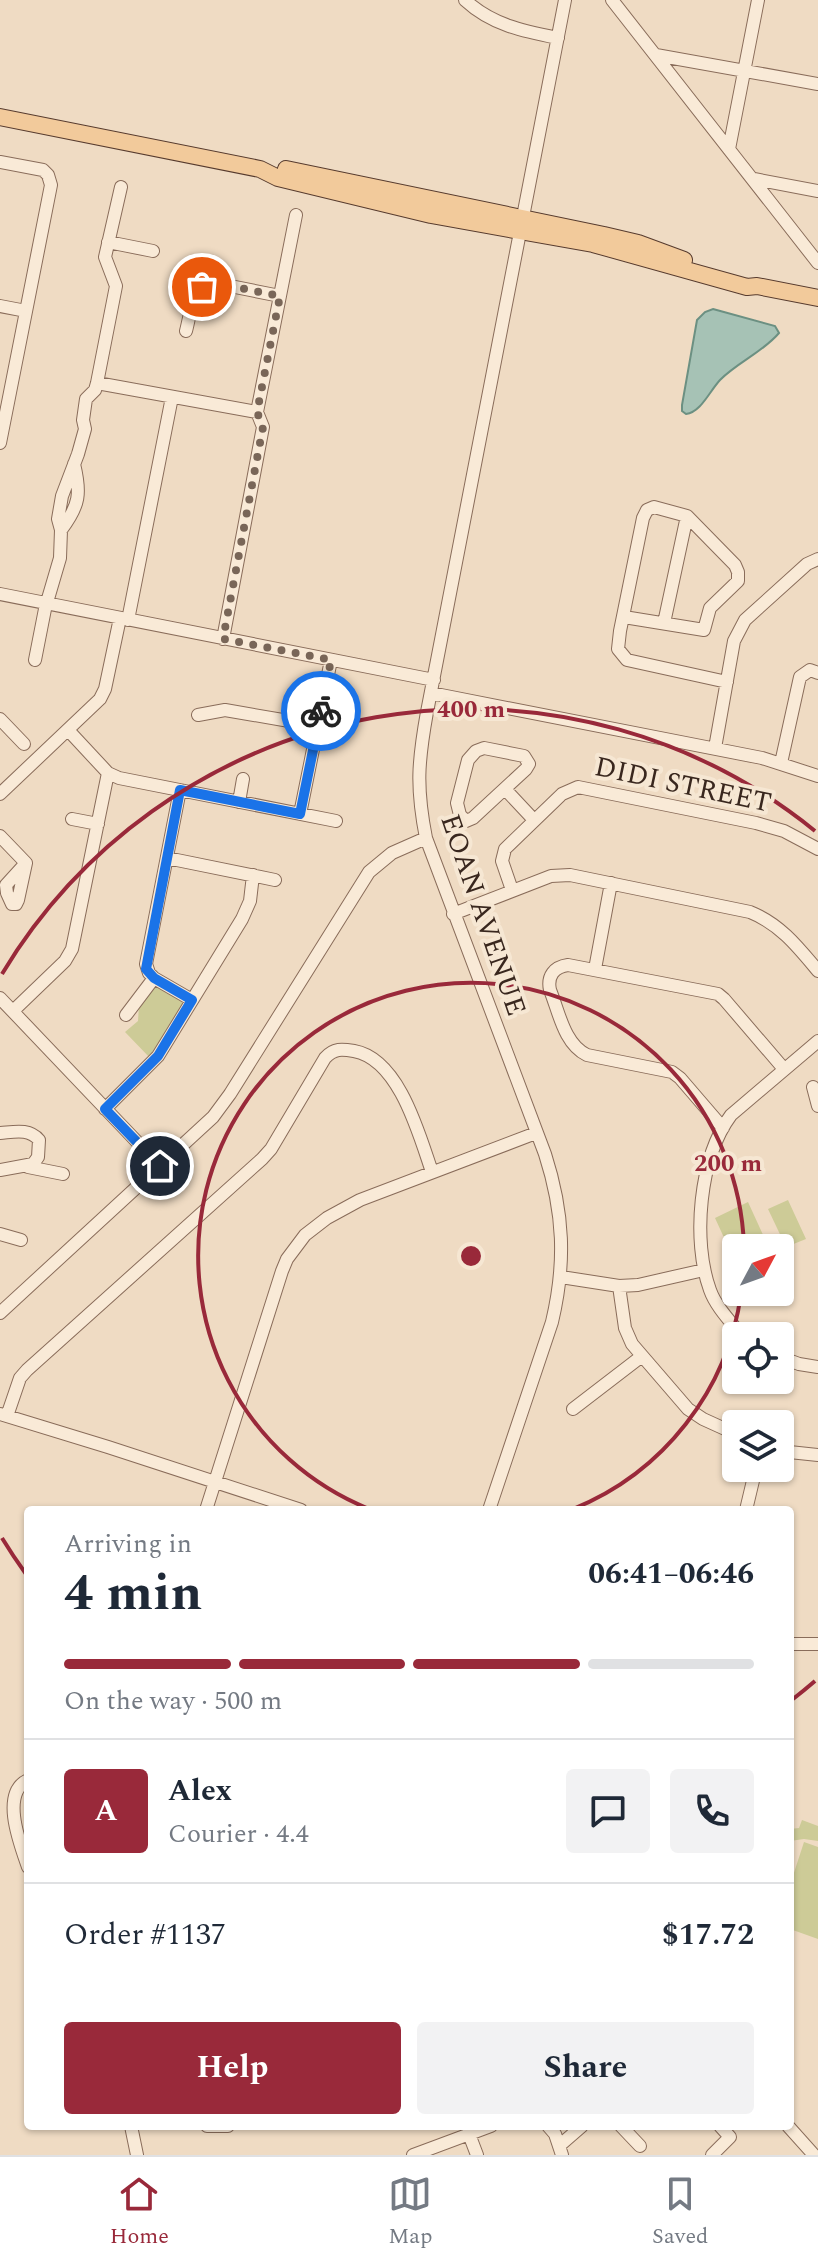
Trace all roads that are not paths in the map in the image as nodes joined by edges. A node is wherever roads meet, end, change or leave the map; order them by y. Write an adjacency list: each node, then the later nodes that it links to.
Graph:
1 (465, 0): 5 (street)
2 (565, 0): 5 (street, EOAN AVENUE)
3 (612, 0): 6 (street)
4 (758, 0): 7 (street)
5 (558, 38): 16 (street, EOAN AVENUE)
6 (656, 55): 7 (street); 10 (street)
7 (744, 70): 8 (street); 10 (street)
8 (818, 84)
9 (0, 117): 16 (main road)
10 (729, 149): 12 (street)
11 (0, 162): 23 (street)
12 (754, 179): 14 (street); 19 (street)
13 (121, 187): 17 (street)
14 (818, 191)
15 (296, 215): 20 (street)
16 (522, 225): 21 (main road); 46 (street, EOAN AVENUE)
17 (108, 242): 18 (street); 25 (street)
18 (153, 251)
19 (818, 263)
20 (280, 296): 24 (street); 28 (street)
21 (818, 298)
22 (0, 306): 23 (street)
23 (26, 311): 26 (street)
24 (186, 331)
25 (97, 383): 27 (street); 30 (street)
26 (5, 390): 29 (street)
27 (172, 397): 28 (street); 39 (street)
28 (257, 412): 41 (street)
29 (0, 443)
30 (74, 464): 31 (street); 32 (street)
31 (62, 496): 32 (street); 34 (street)
32 (78, 498): 34 (street)
33 (687, 516): 38 (street); 40 (street); 40 (street)
34 (61, 530): 37 (street)
35 (818, 559): 45 (street)
36 (0, 594): 37 (street)
37 (47, 604): 39 (street); 42 (street)
38 (624, 617): 40 (street); 45 (street)
39 (124, 619): 41 (street); 50 (street)
40 (664, 623)
41 (223, 639): 43 (street)
42 (35, 660)
43 (331, 660): 46 (street); 49 (street)
44 (818, 673): 53 (street)
45 (727, 682): 52 (street)
46 (433, 687): 52 (street); 67 (street, EOAN AVENUE)
47 (198, 715): 49 (street)
48 (0, 719): 51 (street)
49 (318, 726): 61 (street)
50 (68, 730): 54 (street); 59 (street)
51 (24, 744)
52 (715, 748): 53 (street)
53 (781, 763): 55 (street)
54 (108, 773): 58 (street); 65 (street)
55 (818, 776)
56 (243, 779): 60 (street)
57 (505, 789): 57 (street); 63 (street)
58 (180, 790): 60 (street); 69 (street)
59 (0, 794)
60 (239, 802): 61 (street)
61 (300, 814): 64 (street)
62 (72, 819): 65 (street)
63 (534, 820): 68 (street, DIDI STREET); 74 (street, DIDI STREET)
64 (336, 821)
65 (98, 824): 81 (street)
66 (0, 836): 70 (street)
67 (426, 838): 75 (street, EOAN AVENUE); 91 (street)
68 (818, 849)
69 (167, 858): 71 (street); 78 (street)
70 (26, 863)
71 (253, 875): 72 (street); 80 (street)
72 (275, 880)
73 (611, 883): 74 (street); 76 (street); 77 (street)
74 (512, 890): 75 (street)
75 (453, 914): 90 (street, EOAN AVENUE)
76 (595, 969): 84 (street); 88 (street)
77 (818, 971)
78 (154, 978): 80 (street); 82 (street)
79 (0, 998): 81 (street)
80 (192, 1000): 87 (street)
81 (13, 1011): 87 (street)
82 (126, 1015)
83 (818, 1041): 84 (street)
84 (784, 1069): 88 (street)
85 (813, 1087): 86 (street)
86 (818, 1106)
87 (105, 1109): 91 (street)
88 (723, 1128): 98 (street)
89 (0, 1133): 92 (street)
90 (536, 1133): 94 (street); 99 (street, EOAN AVENUE)
91 (160, 1166): 101 (street)
92 (28, 1167): 93 (street); 95 (street)
93 (0, 1170)
94 (432, 1172): 107 (street); 111 (street)
95 (63, 1174)
96 (0, 1234): 97 (street)
97 (21, 1240)
98 (704, 1270): 100 (street); 102 (street)
99 (561, 1277): 100 (street); 115 (street, EOAN AVENUE)
100 (619, 1286): 103 (street)
101 (0, 1313)
102 (732, 1322)
103 (642, 1356): 106 (street); 108 (street)
104 (794, 1362): 105 (street)
105 (818, 1367)
106 (573, 1409)
107 (3, 1415): 111 (street)
108 (722, 1428)
109 (794, 1452): 110 (street)
110 (818, 1455)
111 (215, 1482): 113 (street); 114 (street)
112 (753, 1482): 116 (street)
113 (207, 1506)
114 (289, 1506)
115 (491, 1506)
116 (747, 1506)
117 (794, 1644): 118 (street)
118 (818, 1644)
119 (24, 1782): 120 (street)
120 (24, 1853)
121 (132, 2130): 131 (street)
122 (480, 2130): 128 (street)
123 (552, 2130): 130 (street)
124 (578, 2130): 130 (street)
125 (625, 2130): 129 (street)
126 (724, 2130): 134 (street)
127 (792, 2130): 135 (street)
128 (469, 2134): 132 (street); 133 (street)
129 (640, 2146)
130 (560, 2151)
131 (137, 2155)
132 (413, 2155)
133 (477, 2155)
134 (712, 2155)
135 (814, 2155)

